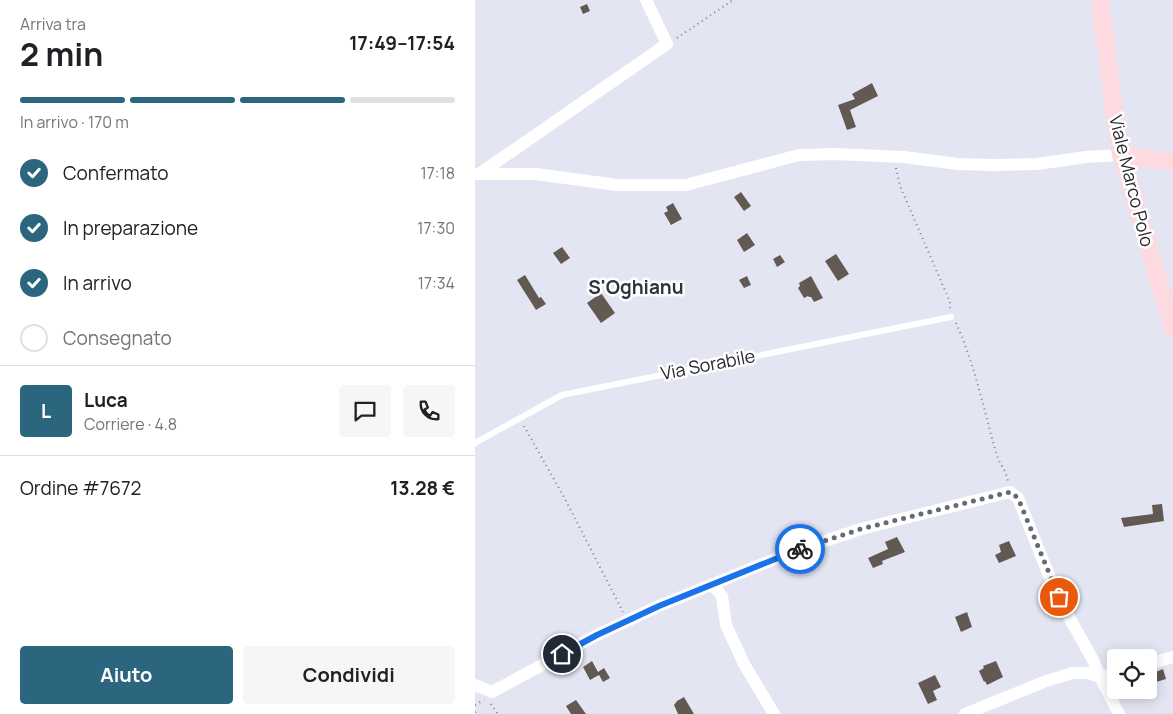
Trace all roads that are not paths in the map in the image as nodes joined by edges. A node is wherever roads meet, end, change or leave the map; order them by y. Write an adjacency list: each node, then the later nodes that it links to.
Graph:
1 (646, 0): 5 (street)
2 (1100, 0): 3 (main road, Viale Marco Polo)
3 (1121, 155): 4 (main road); 5 (street); 7 (main road, Viale Marco Polo)
4 (1173, 162)
5 (477, 174)
6 (951, 317): 8 (lane, Via Sorabile)
7 (1173, 329)
8 (475, 443)
9 (712, 585): 13 (street); 14 (street); 15 (street)
10 (1173, 657): 11 (street)
11 (1157, 662)
12 (1107, 675): 13 (street)
13 (1100, 676): 16 (street); 17 (street)
14 (475, 686)
15 (774, 714)
16 (965, 714)
17 (1119, 714)

